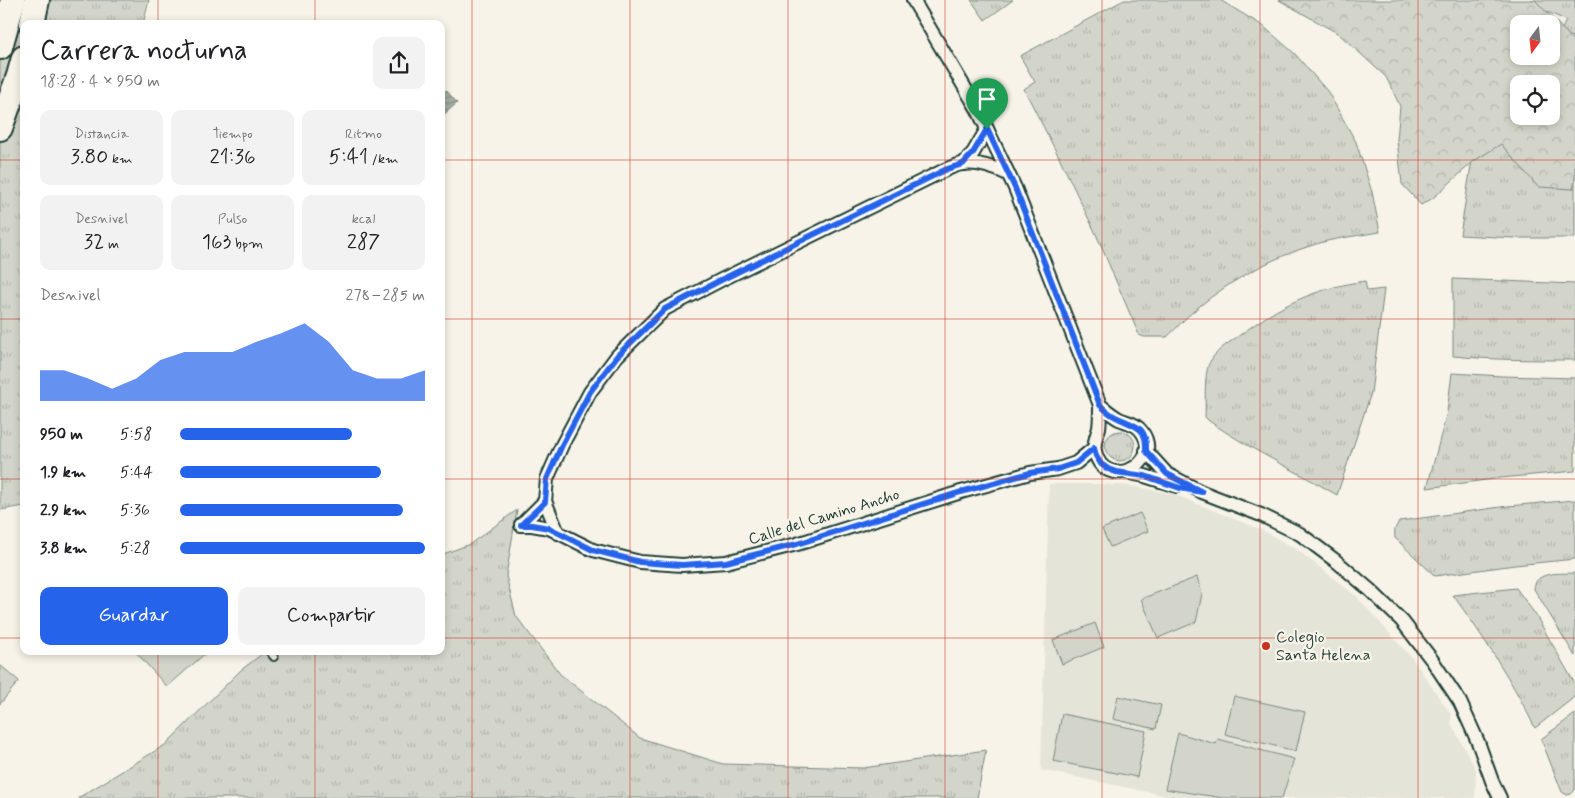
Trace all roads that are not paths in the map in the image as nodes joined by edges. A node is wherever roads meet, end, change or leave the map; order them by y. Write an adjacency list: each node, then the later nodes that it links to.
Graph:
1 (13, 0): 5 (highway)
2 (37, 0): 4 (highway)
3 (913, 0): 8 (street)
4 (33, 20)
5 (0, 47)
6 (20, 76): 7 (highway)
7 (0, 128)
8 (987, 129): 9 (street); 10 (street)
9 (963, 164): 10 (street); 18 (street)
10 (1008, 174): 11 (street)
11 (1100, 405): 12 (street); 13 (street)
12 (1121, 420): 13 (street); 15 (street)
13 (1098, 432): 14 (street)
14 (1094, 448): 16 (street); 19 (street, Calle del Camino Ancho)
15 (1146, 451): 16 (street); 17 (street)
16 (1124, 472): 17 (street)
17 (1202, 492): 20 (street)
18 (545, 502): 19 (street); 19 (street, Calle del Camino Ancho)
19 (558, 533)
20 (1492, 781): 21 (street); 22 (street)
21 (1491, 798)
22 (1500, 798)

